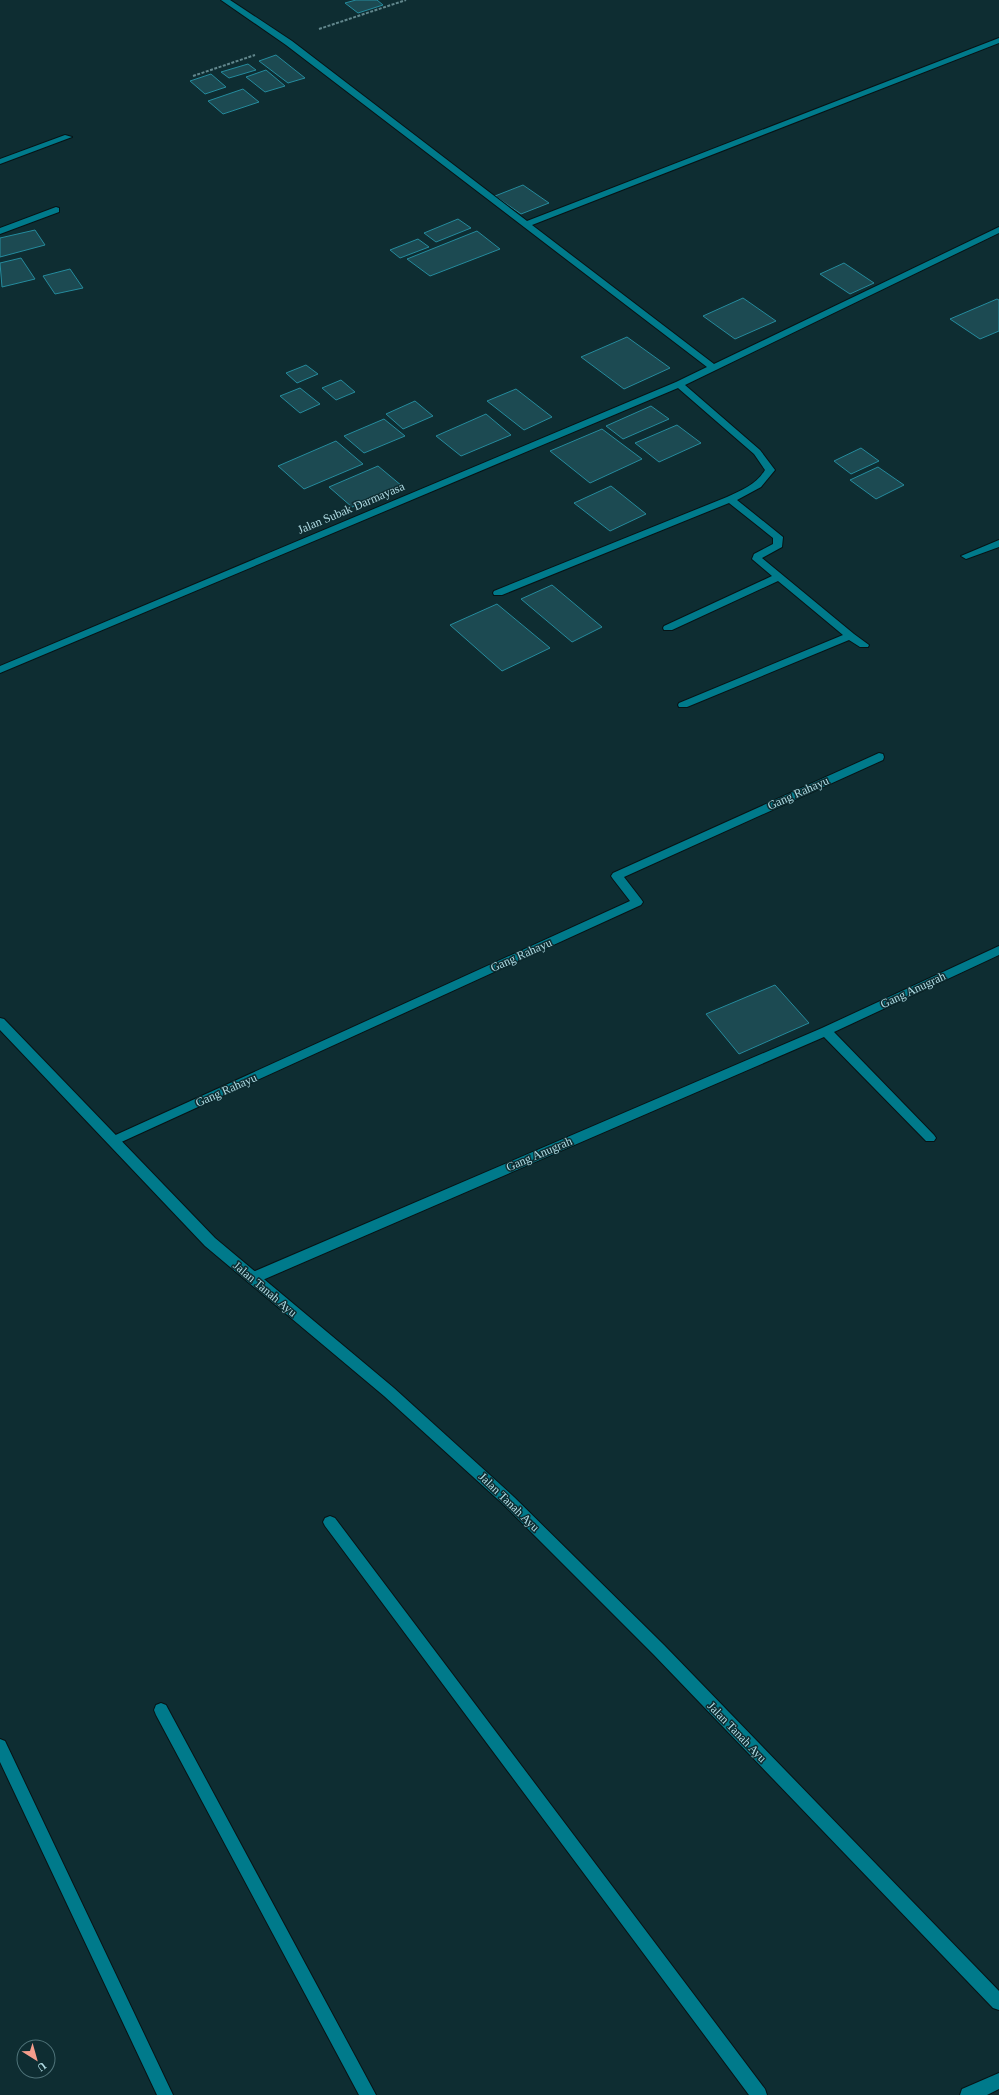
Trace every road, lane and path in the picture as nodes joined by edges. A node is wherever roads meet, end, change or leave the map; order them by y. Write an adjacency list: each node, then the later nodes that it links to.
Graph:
1 (226, 0): 6 (street)
2 (999, 40): 6 (street)
3 (68, 137): 4 (street)
4 (0, 162)
5 (56, 210): 8 (street)
6 (525, 225): 9 (street)
7 (999, 230): 9 (street, Jalan Subak Darmayasa)
8 (0, 231)
9 (712, 367): 10 (street, Jalan Subak Darmayasa)
10 (679, 384): 11 (street); 19 (street, Jalan Subak Darmayasa)
11 (730, 499): 14 (street); 15 (street)
12 (999, 543): 13 (street)
13 (966, 556)
14 (779, 577): 16 (street); 17 (street)
15 (498, 593)
16 (668, 628)
17 (850, 636): 18 (street); 20 (street)
18 (864, 645)
19 (0, 670)
20 (683, 705)
21 (879, 757): 26 (street, Gang Rahayu)
22 (999, 950): 24 (street, Gang Anugrah)
23 (0, 1022): 26 (street, Jalan Tanah Ayu)
24 (826, 1030): 25 (street); 27 (street, Gang Anugrah)
25 (930, 1138)
26 (113, 1141): 27 (street, Jalan Tanah Ayu)
27 (253, 1278): 31 (street, Jalan Tanah Ayu)
28 (330, 1522): 35 (street)
29 (161, 1710): 34 (street)
30 (0, 1746): 33 (street)
31 (999, 2002)
32 (999, 2081): 36 (street)
33 (164, 2095)
34 (368, 2095)
35 (759, 2095)
36 (968, 2095)

